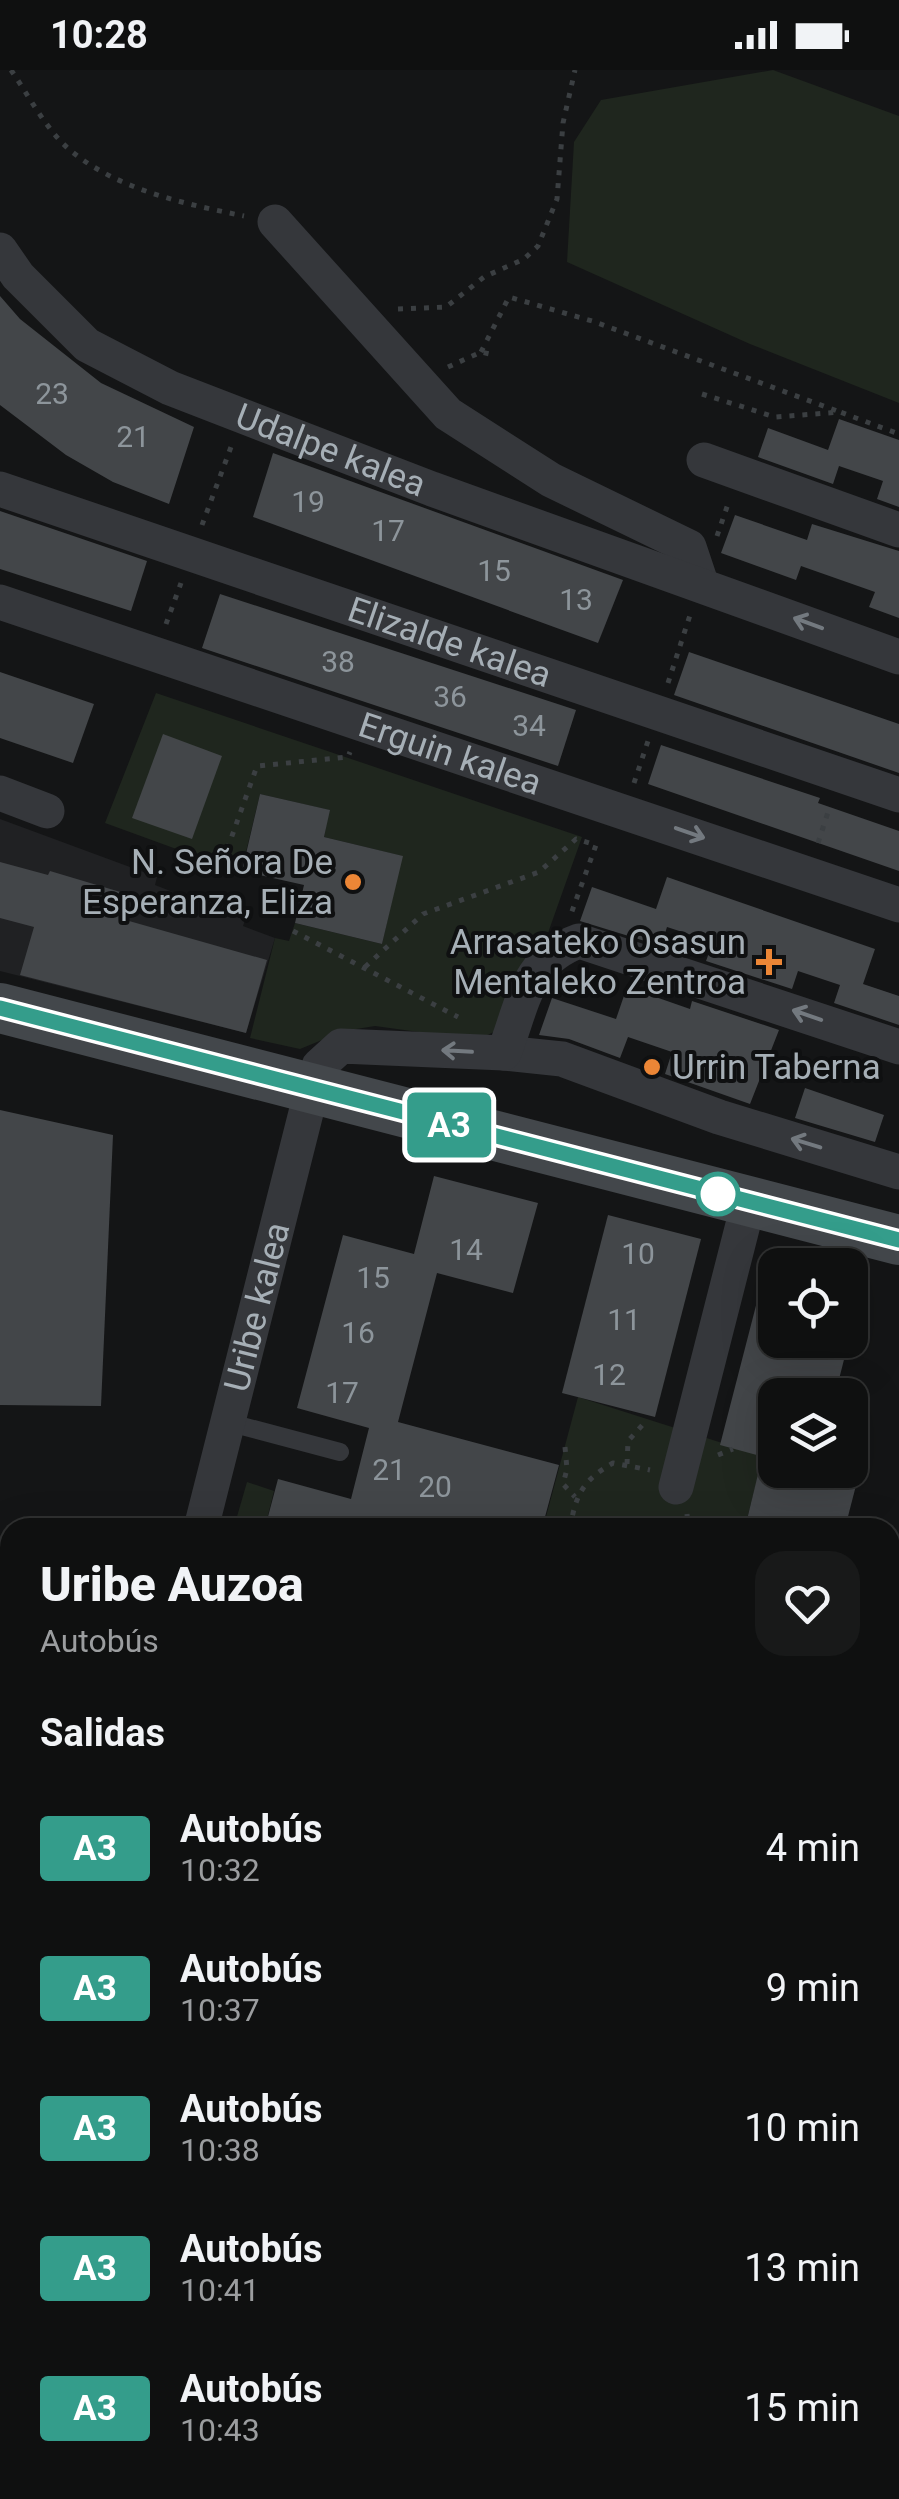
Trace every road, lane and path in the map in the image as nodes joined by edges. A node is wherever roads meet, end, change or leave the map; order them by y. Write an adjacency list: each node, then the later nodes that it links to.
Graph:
1 (11, 70): 3 (path)
2 (576, 70): 5 (path)
3 (275, 222): 5 (street, Udalpe kalea)
4 (0, 250): 15 (street, Udalpe kalea)
5 (363, 322): 15 (street, Udalpe kalea)
6 (481, 352): 7 (path); 8 (path); 10 (path)
7 (494, 355)
8 (451, 369)
9 (702, 394): 10 (path)
10 (840, 412): 11 (path)
11 (899, 434)
12 (704, 460): 14 (street)
13 (0, 489): 18 (street, Elizalde kalea)
14 (899, 530)
15 (696, 597): 17 (street, Udalpe kalea, one-way to 15); 18 (path)
16 (0, 602): 22 (street, Erguin kalea)
17 (899, 656)
18 (663, 716): 21 (street, Elizalde kalea); 22 (path)
19 (350, 752): 26 (path)
20 (0, 793): 24 (street)
21 (899, 795)
22 (613, 800): 27 (street, Erguin kalea, one-way to 27)
23 (828, 809): 25 (path)
24 (47, 811)
25 (816, 848)
26 (223, 860)
27 (899, 905)
28 (292, 931): 30 (path)
29 (566, 931): 30 (path)
30 (365, 966): 32 (path)
31 (0, 1008): 35 (street)
32 (468, 1022)
33 (899, 1047): 34 (street, one-way to 34)
34 (504, 1053): 35 (street, Uribe kalea, one-way to 35); 36 (street, one-way to 34)
35 (312, 1089): 37 (street); 40 (street, Uribe kalea)
36 (899, 1172)
37 (748, 1202): 38 (street); 44 (street)
38 (899, 1240)
39 (647, 1420): 43 (path)
40 (227, 1422): 42 (lane); 46 (street, Uribe kalea)
41 (565, 1447): 45 (path)
42 (340, 1452)
43 (627, 1464): 44 (path); 45 (path)
44 (676, 1486): 48 (path)
45 (576, 1497): 47 (path)
46 (203, 1518)
47 (572, 1518)
48 (687, 1518)

